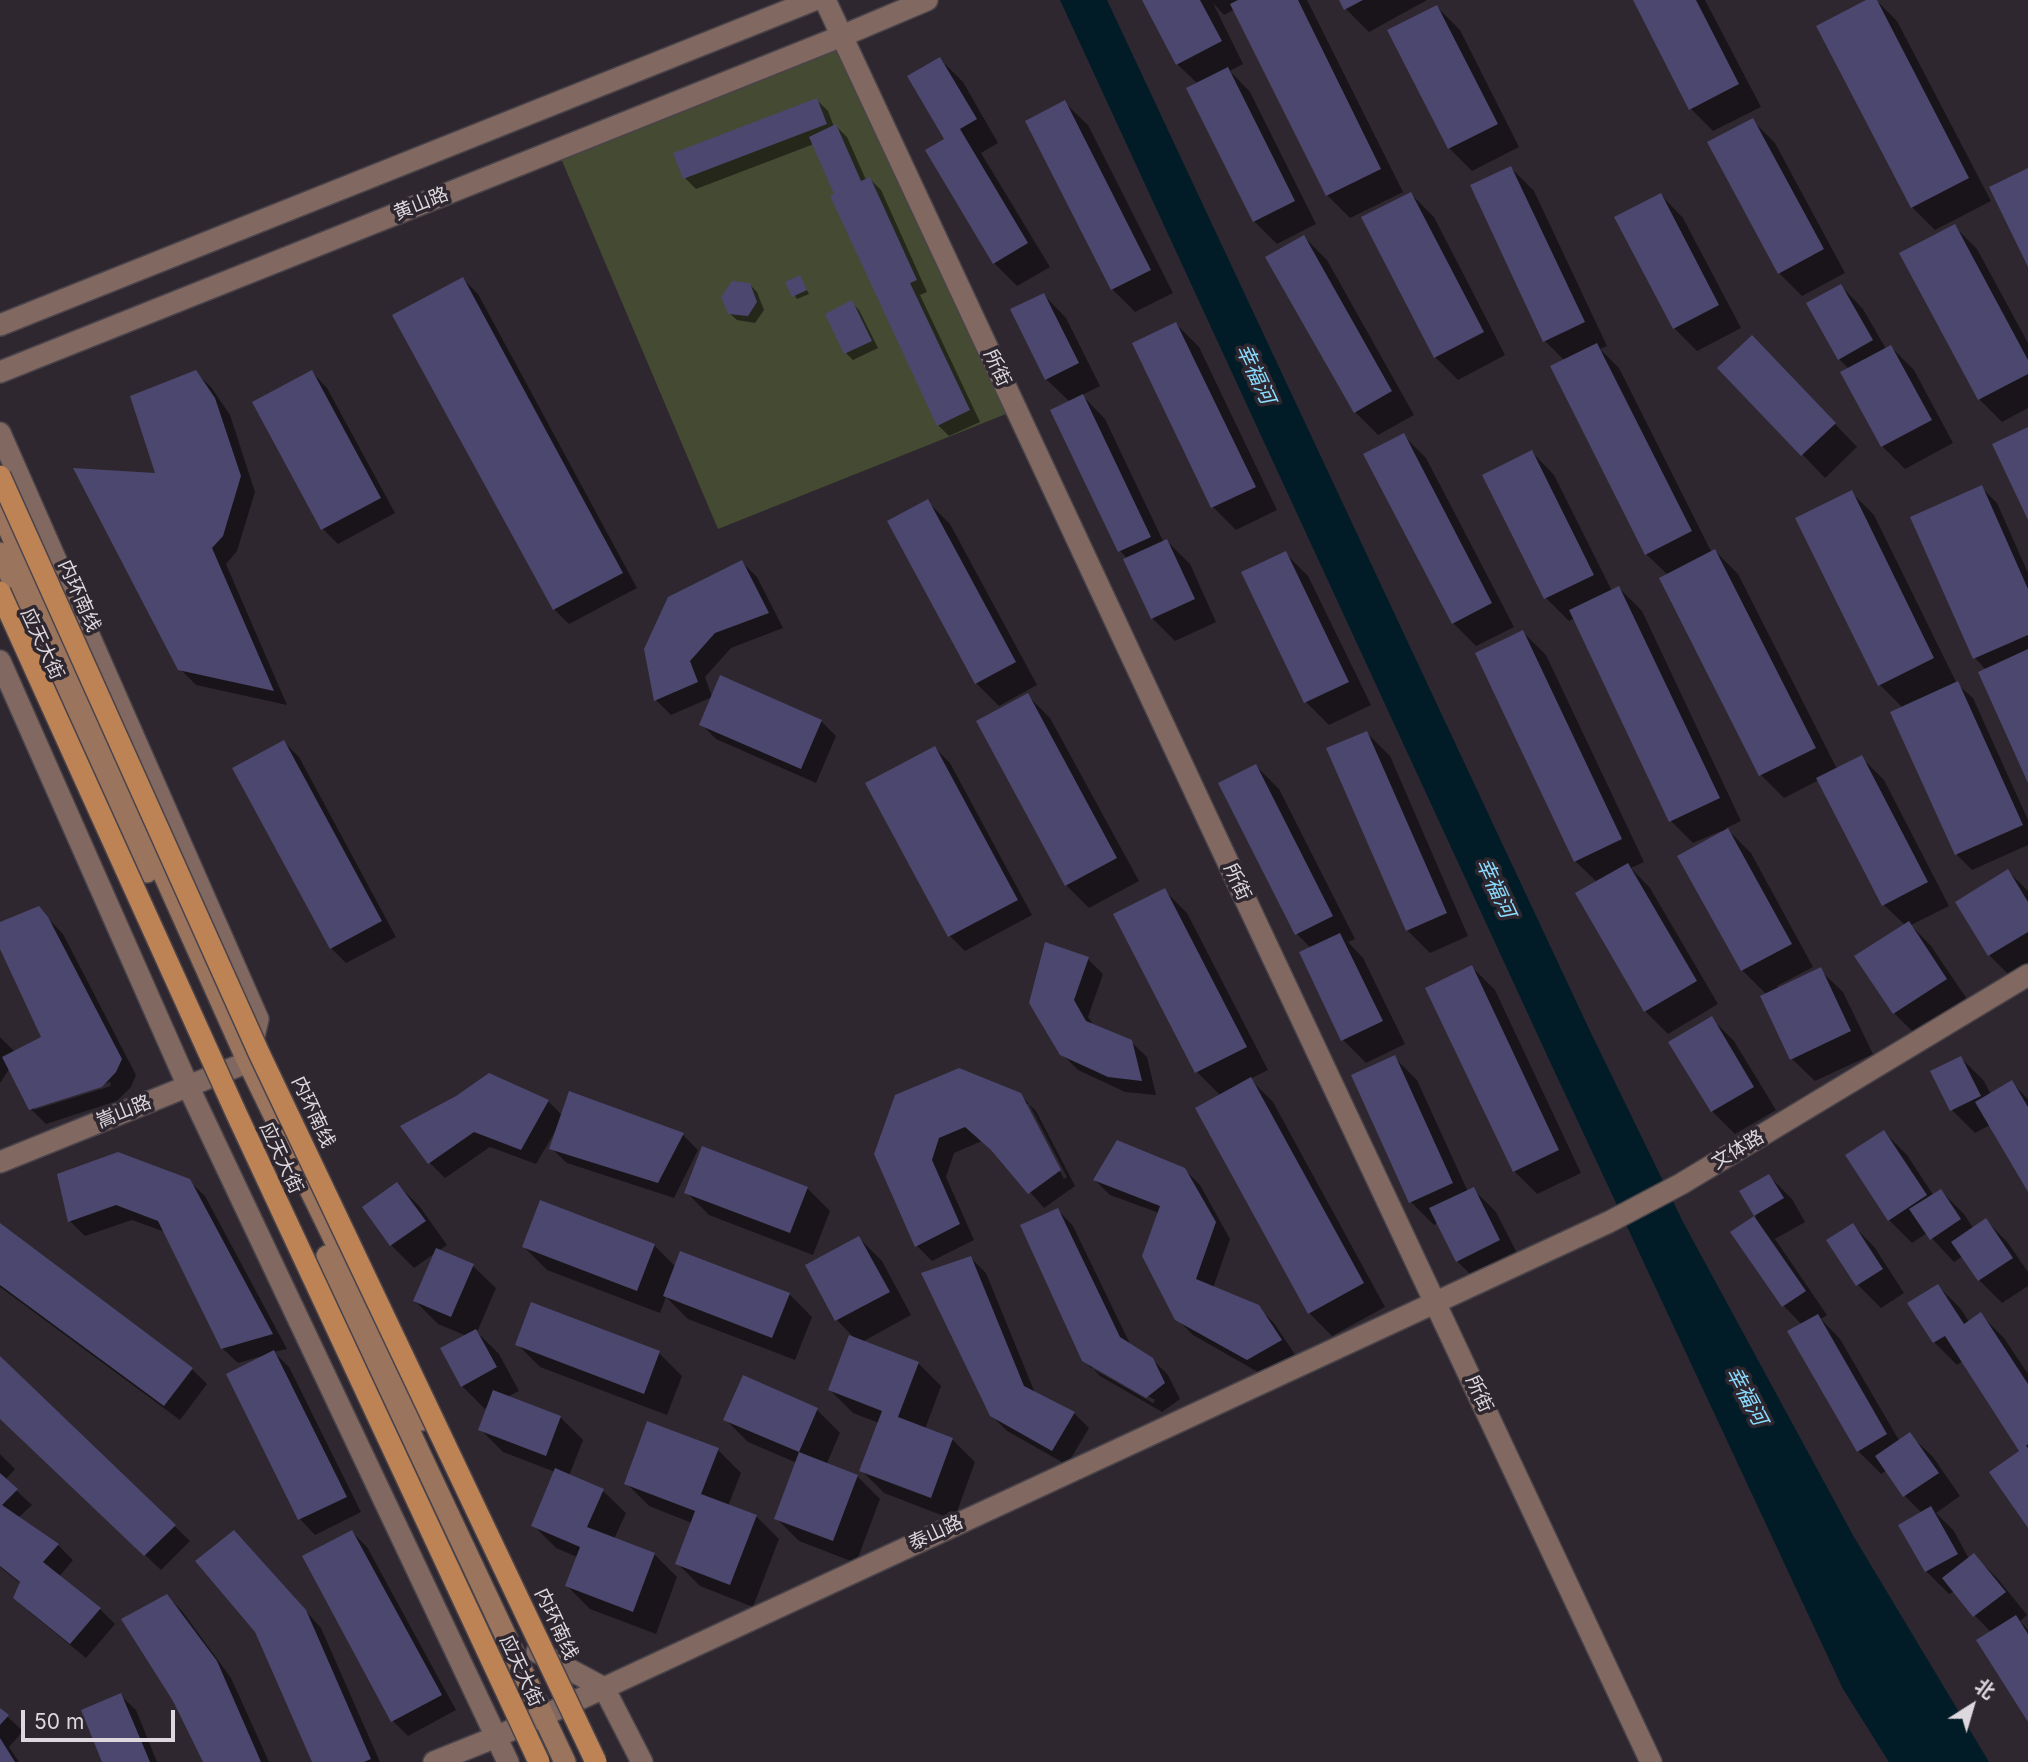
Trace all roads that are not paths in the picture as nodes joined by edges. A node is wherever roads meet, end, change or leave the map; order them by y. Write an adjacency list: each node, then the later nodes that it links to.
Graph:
1 (814, 0): 5 (street)
2 (825, 0): 4 (street, 所街)
3 (927, 0): 4 (street, 黄山路)
4 (842, 36): 6 (street, 黄山路); 17 (street, 所街)
5 (0, 325)
6 (0, 372)
7 (0, 433): 14 (street)
8 (0, 476): 27 (highway, 内环南线, bridge)
9 (0, 509): 14 (main road, 应天大街)
10 (0, 553): 14 (main road, 应天大街)
11 (0, 592): 24 (highway, bridge)
12 (0, 661): 15 (street)
13 (2028, 975): 17 (street, 文体路)
14 (243, 1064): 15 (street, 嵩山路); 18 (main road, 应天大街); 20 (main road, 应天大街)
15 (188, 1086): 16 (street, 嵩山路); 21 (street)
16 (0, 1162)
17 (1436, 1303): 19 (street, 泰山路); 29 (street, 所街)
18 (534, 1650): 19 (street); 20 (main road, 应天大街)
19 (604, 1688): 20 (street, 泰山路); 28 (street)
20 (552, 1712): 21 (street, 泰山路); 25 (main road, 应天大街); 26 (main road, 应天大街)
21 (496, 1737): 22 (street, 泰山路); 23 (street)
22 (434, 1762)
23 (508, 1762)
24 (538, 1762)
25 (565, 1762)
26 (588, 1762)
27 (596, 1762)
28 (642, 1762)
29 (1651, 1762)

